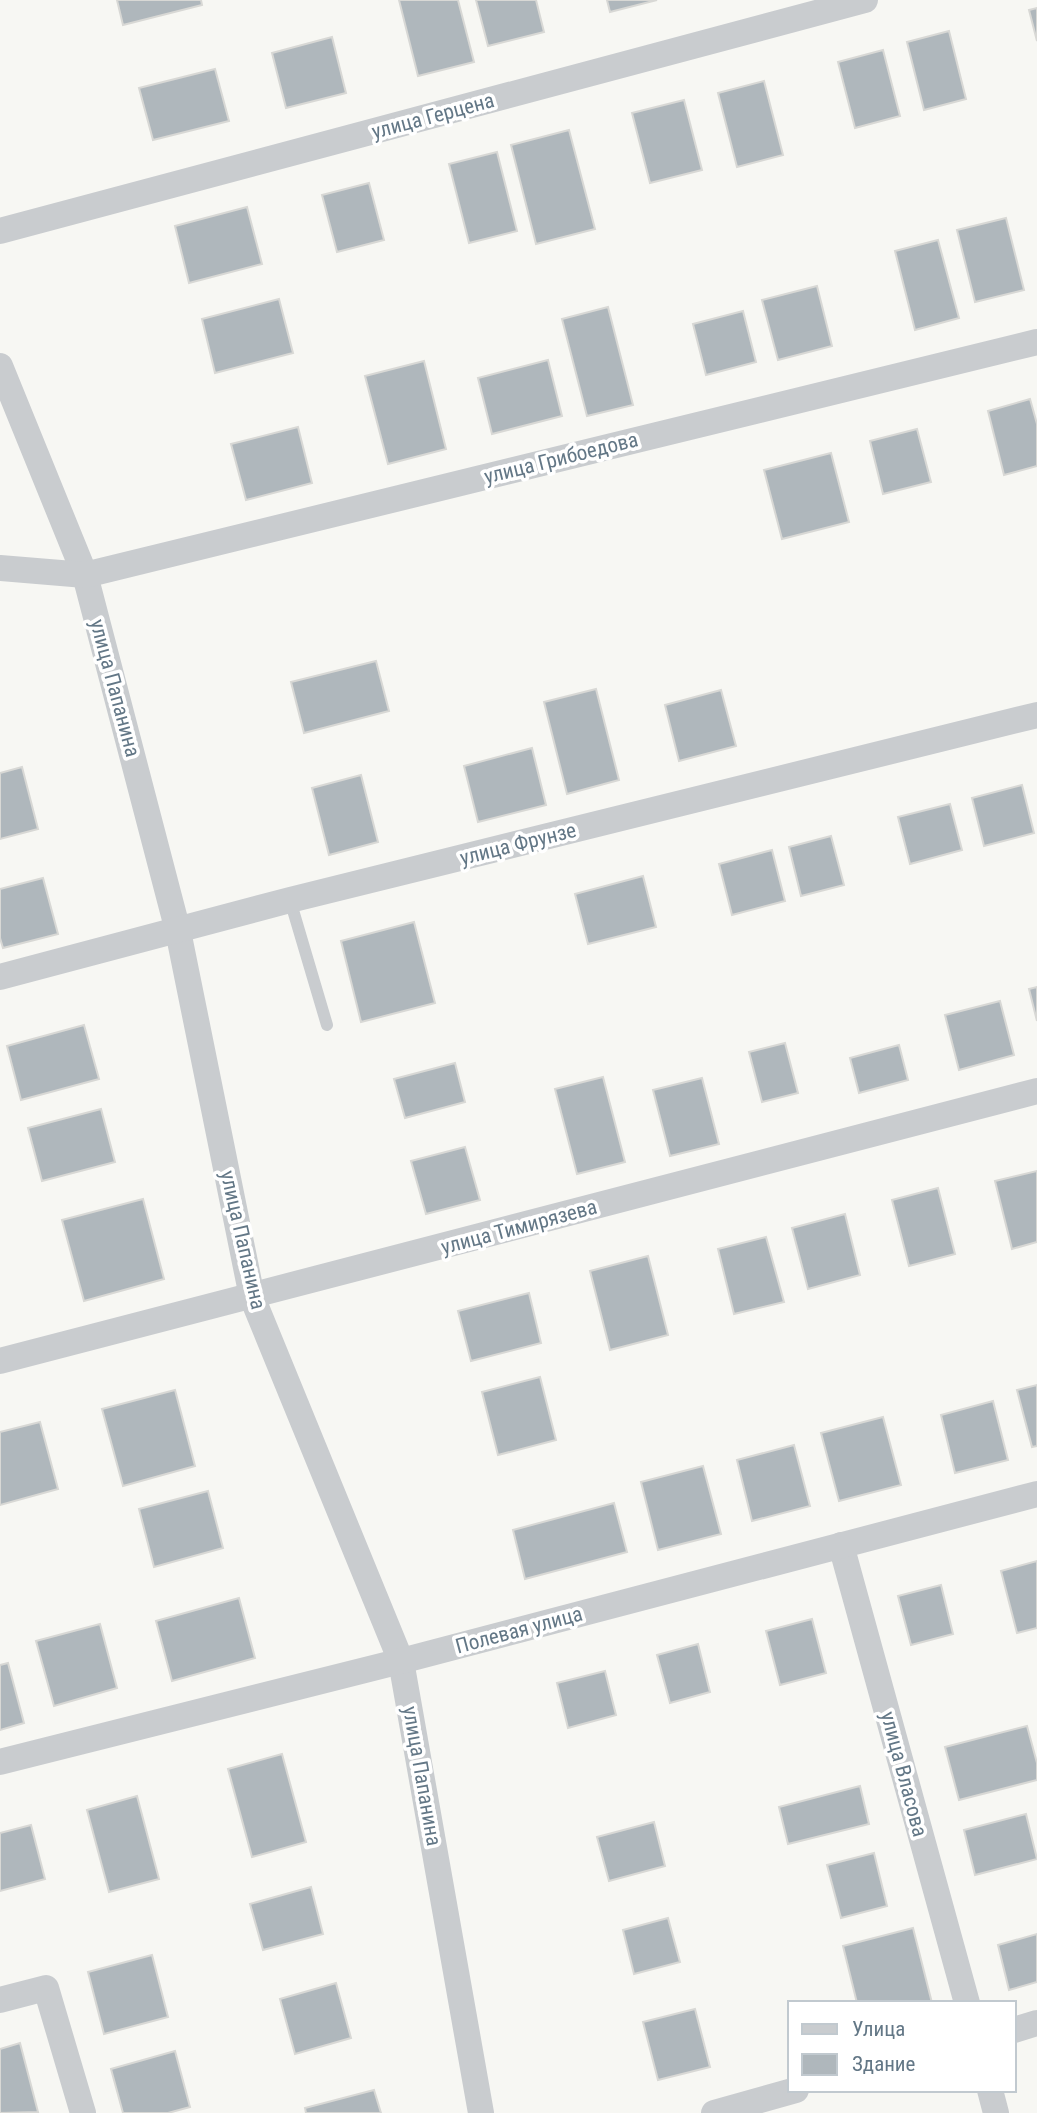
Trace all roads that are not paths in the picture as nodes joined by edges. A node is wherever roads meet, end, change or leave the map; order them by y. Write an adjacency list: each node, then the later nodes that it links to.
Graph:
1 (865, 0): 2 (street, улица Герцена)
2 (0, 231)
3 (1037, 341): 6 (street, улица Грибоедова)
4 (0, 366): 6 (street, улица Папанина)
5 (0, 568): 6 (street, улица Грибоедова)
6 (85, 575): 9 (street, улица Папанина)
7 (1037, 715): 8 (street, улица Фрунзе)
8 (290, 900): 9 (street, улица Фрунзе); 11 (lane)
9 (177, 931): 10 (street, улица Фрунзе); 13 (street, улица Папанина)
10 (0, 977)
11 (327, 1025)
12 (1037, 1091): 13 (street, улица Тимирязева)
13 (252, 1297): 14 (street, улица Тимирязева); 17 (street, улица Папанина)
14 (0, 1361)
15 (1037, 1494): 16 (street, Полевая улица)
16 (841, 1545): 17 (street, Полевая улица); 20 (street, улица Власова)
17 (401, 1661): 18 (street, Полевая улица); 26 (street, улица Папанина)
18 (0, 1762)
19 (0, 2000): 25 (street)
20 (966, 2001)
21 (1037, 2023): 22 (street)
22 (1016, 2029)
23 (789, 2092): 27 (street)
24 (991, 2092): 28 (street)
25 (83, 2113)
26 (481, 2113)
27 (714, 2113)
28 (996, 2113)

